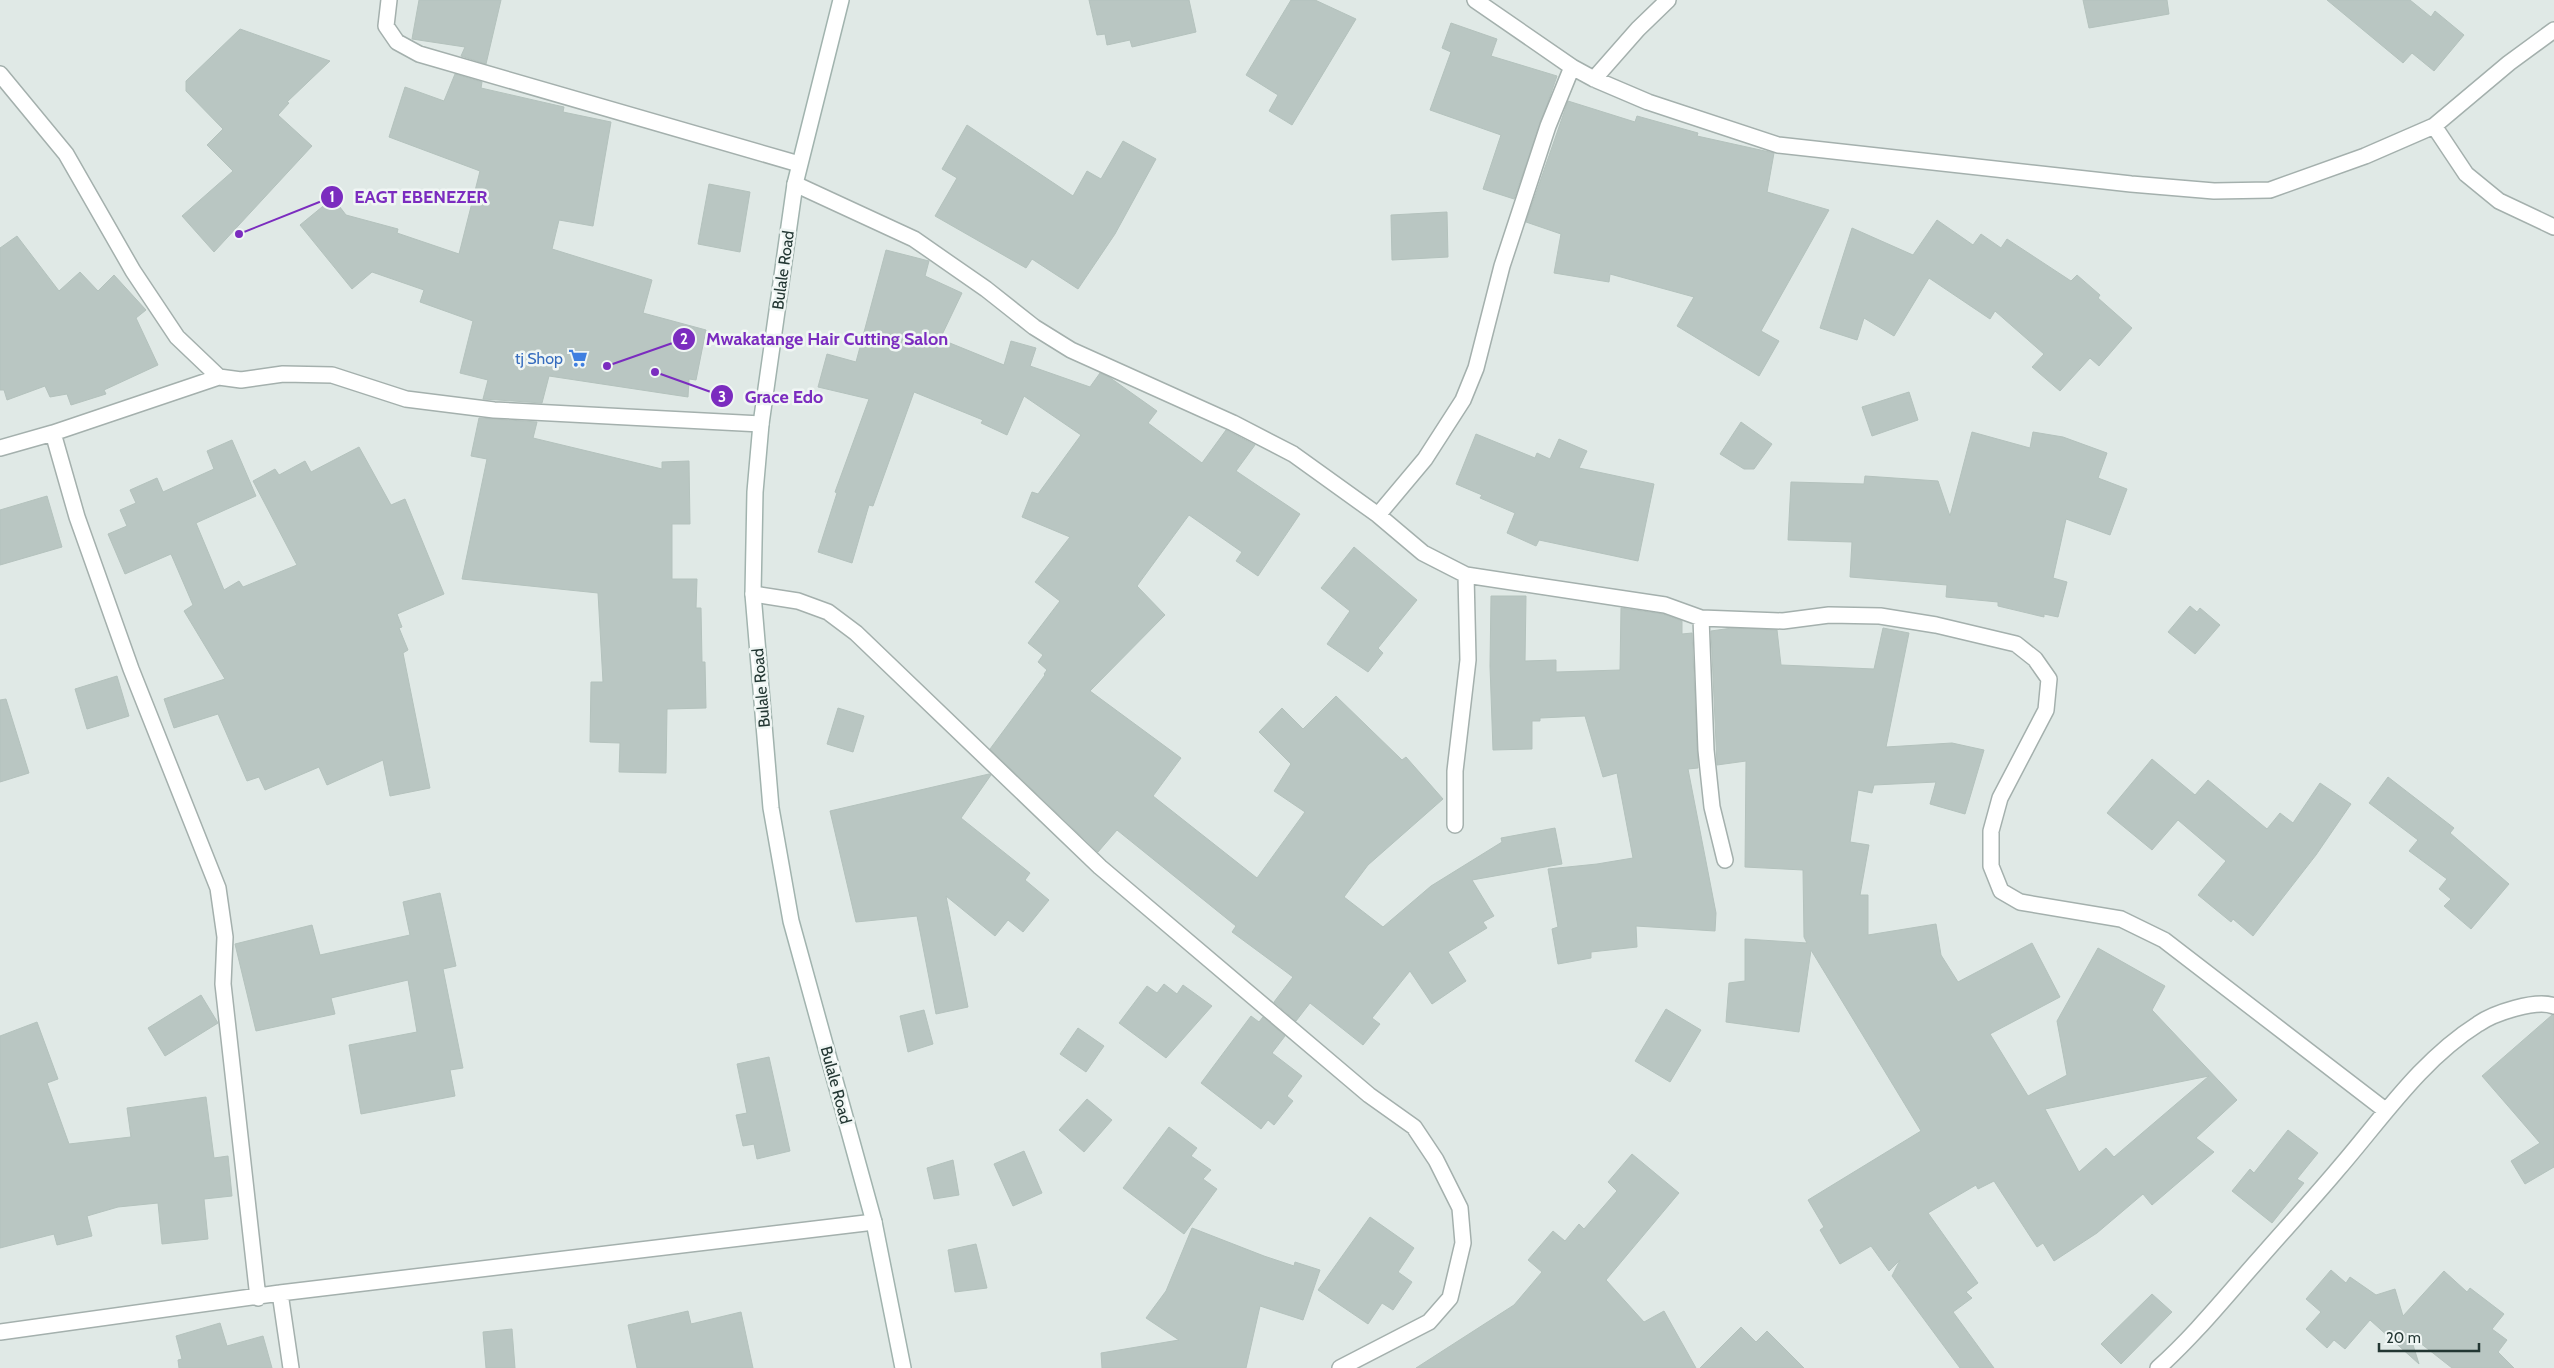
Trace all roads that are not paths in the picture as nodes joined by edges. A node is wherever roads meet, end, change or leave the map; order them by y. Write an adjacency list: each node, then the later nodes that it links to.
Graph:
1 (390, 0): 10 (street)
2 (841, 0): 10 (street, Bulale Road)
3 (1474, 0): 6 (street)
4 (1668, 0): 8 (street)
5 (2554, 30): 9 (street)
6 (1572, 67): 8 (street); 17 (street)
7 (0, 74): 13 (street)
8 (1594, 79): 9 (street)
9 (2434, 126): 12 (street)
10 (799, 164): 11 (street, Bulale Road)
11 (795, 184): 14 (street, Bulale Road); 17 (street)
12 (2554, 227)
13 (219, 377): 14 (street); 15 (street)
14 (761, 424): 19 (street, Bulale Road)
15 (53, 433): 16 (street); 27 (street)
16 (0, 448)
17 (1378, 515): 18 (street)
18 (1466, 575): 20 (street); 21 (street)
19 (753, 594): 25 (street, Bulale Road); 31 (street)
20 (1701, 618): 22 (street); 24 (street)
21 (1455, 825)
22 (1725, 860)
23 (2554, 1006): 24 (street)
24 (2386, 1110): 32 (street)
25 (874, 1222): 26 (street); 30 (street, Bulale Road)
26 (280, 1294): 27 (street); 29 (street)
27 (258, 1298): 28 (street)
28 (0, 1332)
29 (290, 1368)
30 (903, 1368)
31 (1340, 1368)
32 (2158, 1368)

